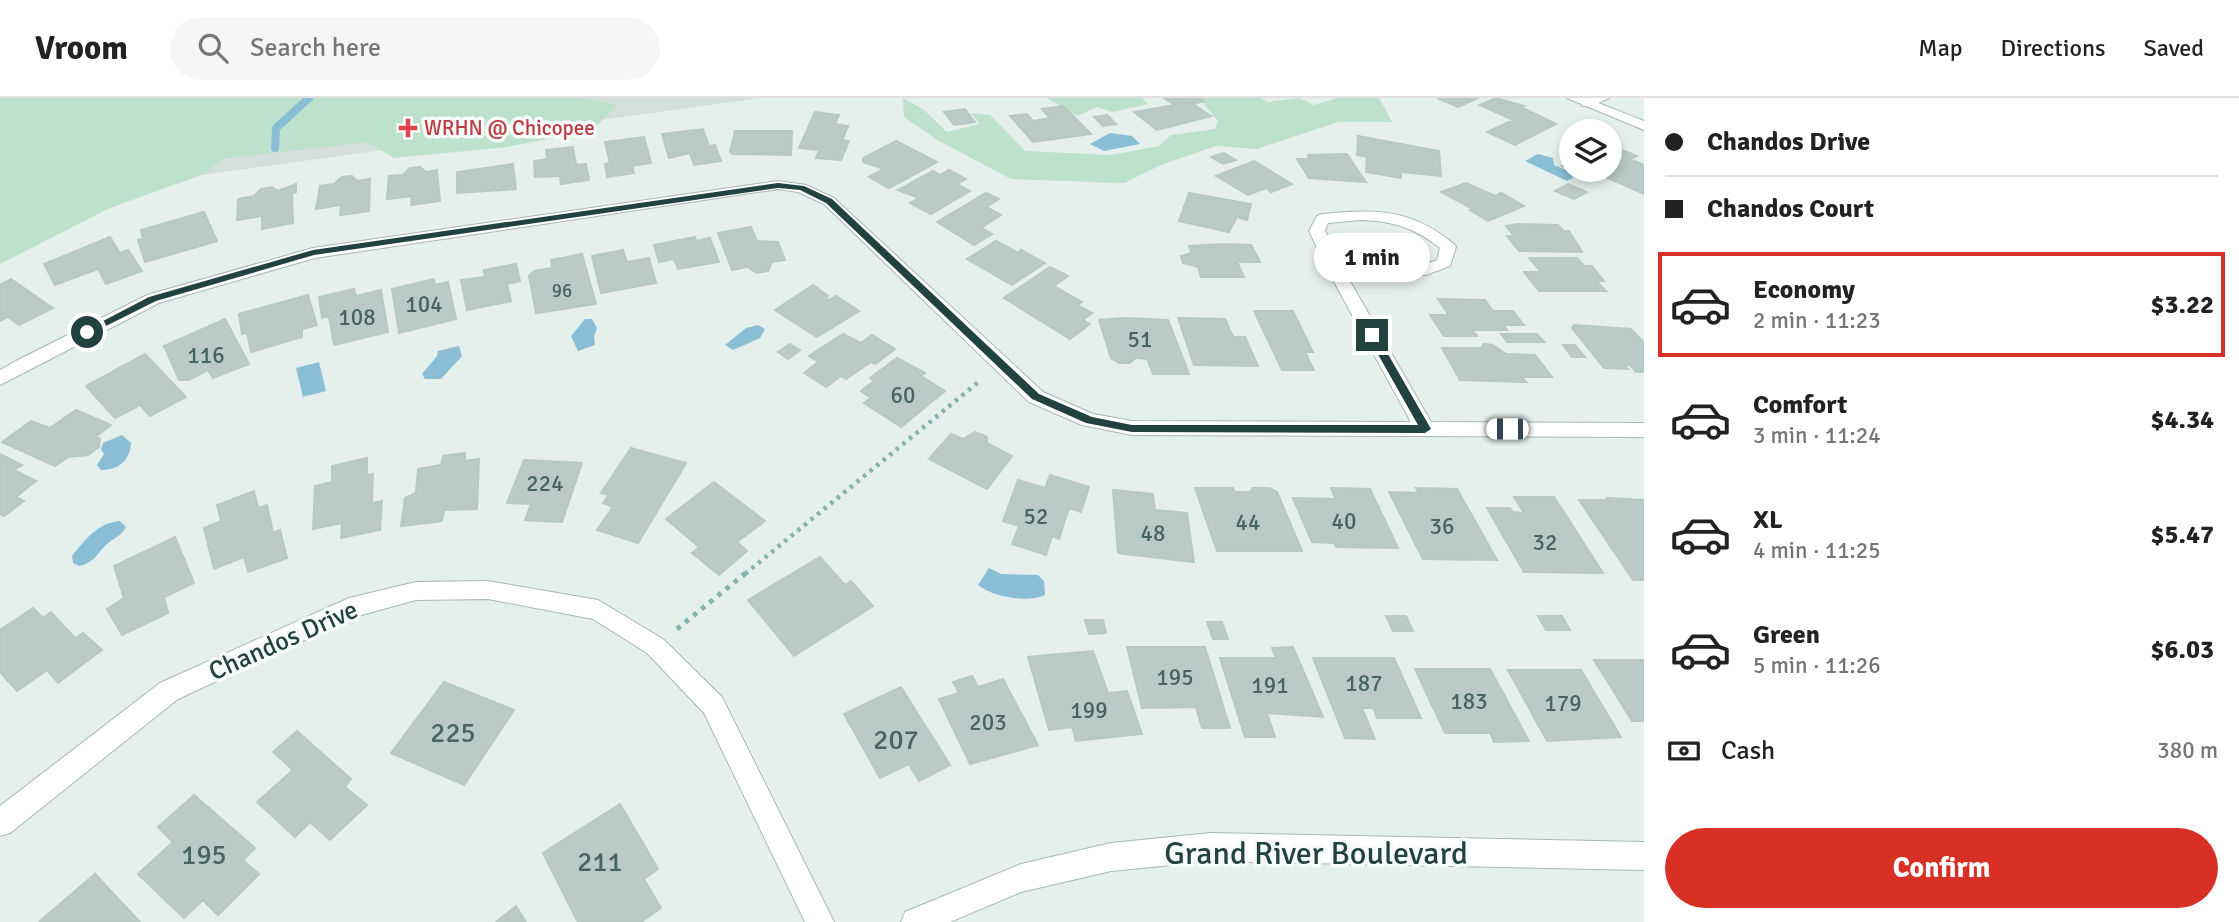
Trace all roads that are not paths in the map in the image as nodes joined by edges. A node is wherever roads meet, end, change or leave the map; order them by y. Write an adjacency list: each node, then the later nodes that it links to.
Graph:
1 (1602, 98): 2 (street)
2 (1580, 101): 3 (street)
3 (1644, 126)
4 (1336, 271): 4 (street); 6 (street)
5 (0, 379): 6 (street)
6 (1425, 429): 7 (street)
7 (1644, 430)
8 (0, 823): 10 (street, Chandos Drive)
9 (1644, 856): 11 (street, Grand River Boulevard)
10 (820, 922)
11 (915, 922)

